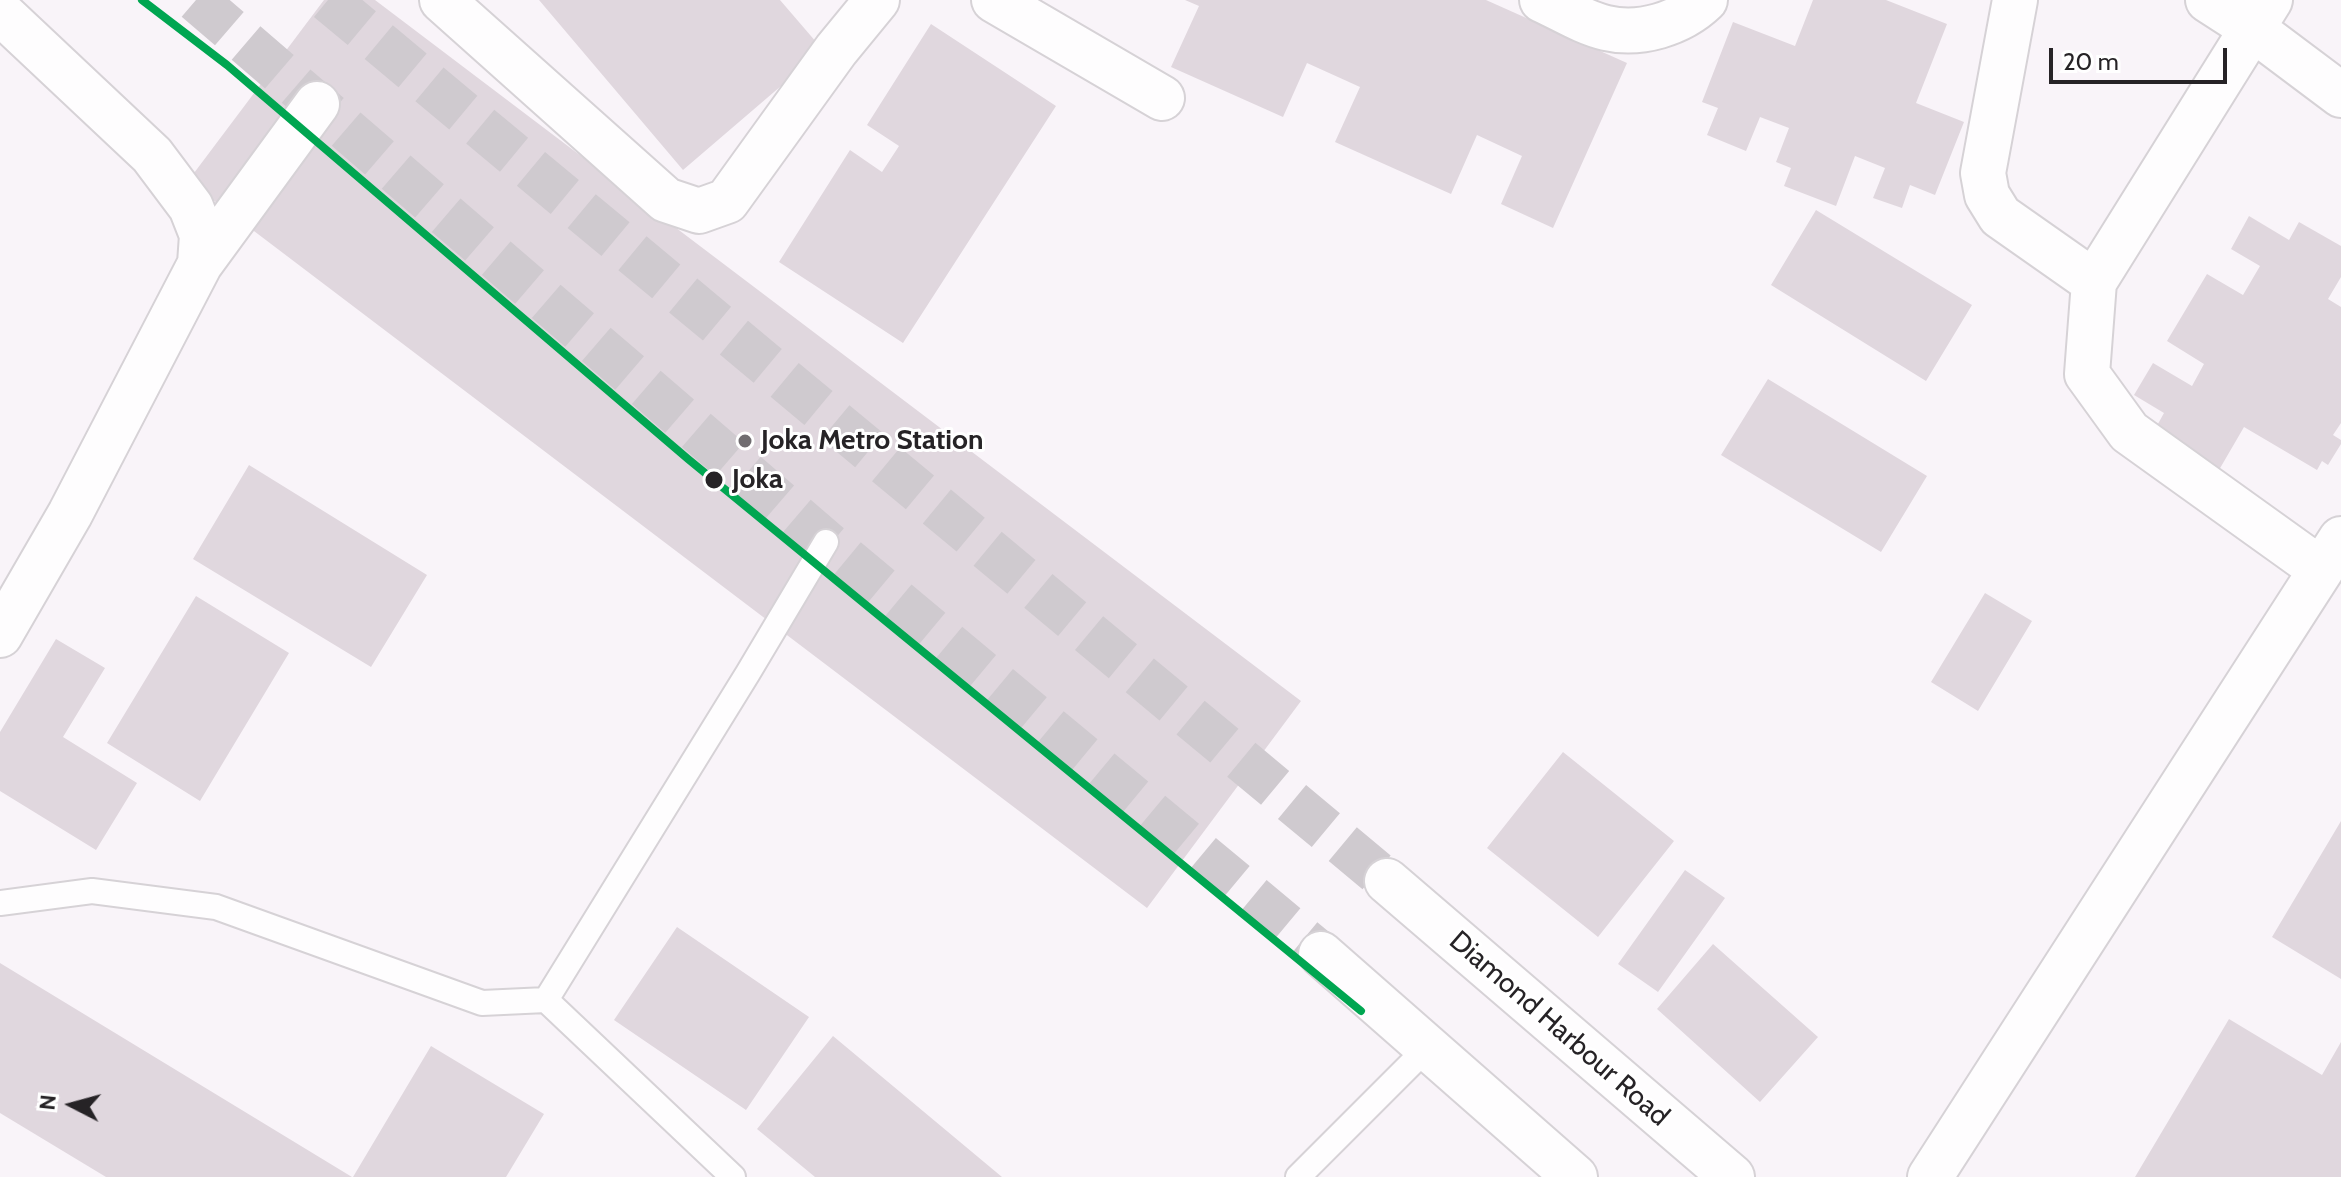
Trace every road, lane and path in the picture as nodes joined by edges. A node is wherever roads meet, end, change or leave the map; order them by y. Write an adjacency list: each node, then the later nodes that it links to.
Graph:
1 (442, 0): 2 (main road)
2 (877, 0)
3 (994, 0): 11 (main road)
4 (1542, 0): 5 (main road)
5 (1705, 0)
6 (2015, 0): 14 (main road)
7 (2208, 0): 9 (main road)
8 (0, 12): 13 (main road)
9 (2262, 14): 10 (main road); 14 (main road)
10 (2341, 95)
11 (1162, 98)
12 (317, 104): 13 (main road)
13 (200, 264): 17 (main road)
14 (2094, 282): 16 (main road)
15 (826, 542): 21 (lane)
16 (2331, 554): 27 (main road)
17 (0, 635)
18 (1387, 881): 26 (main road, Diamond Harbour Road)
19 (0, 903): 21 (lane)
20 (1321, 954): 22 (main road)
21 (546, 1000): 23 (lane)
22 (1428, 1047): 24 (lane); 25 (main road)
23 (733, 1177)
24 (1298, 1177)
25 (1575, 1177)
26 (1732, 1177)
27 (1930, 1177)

